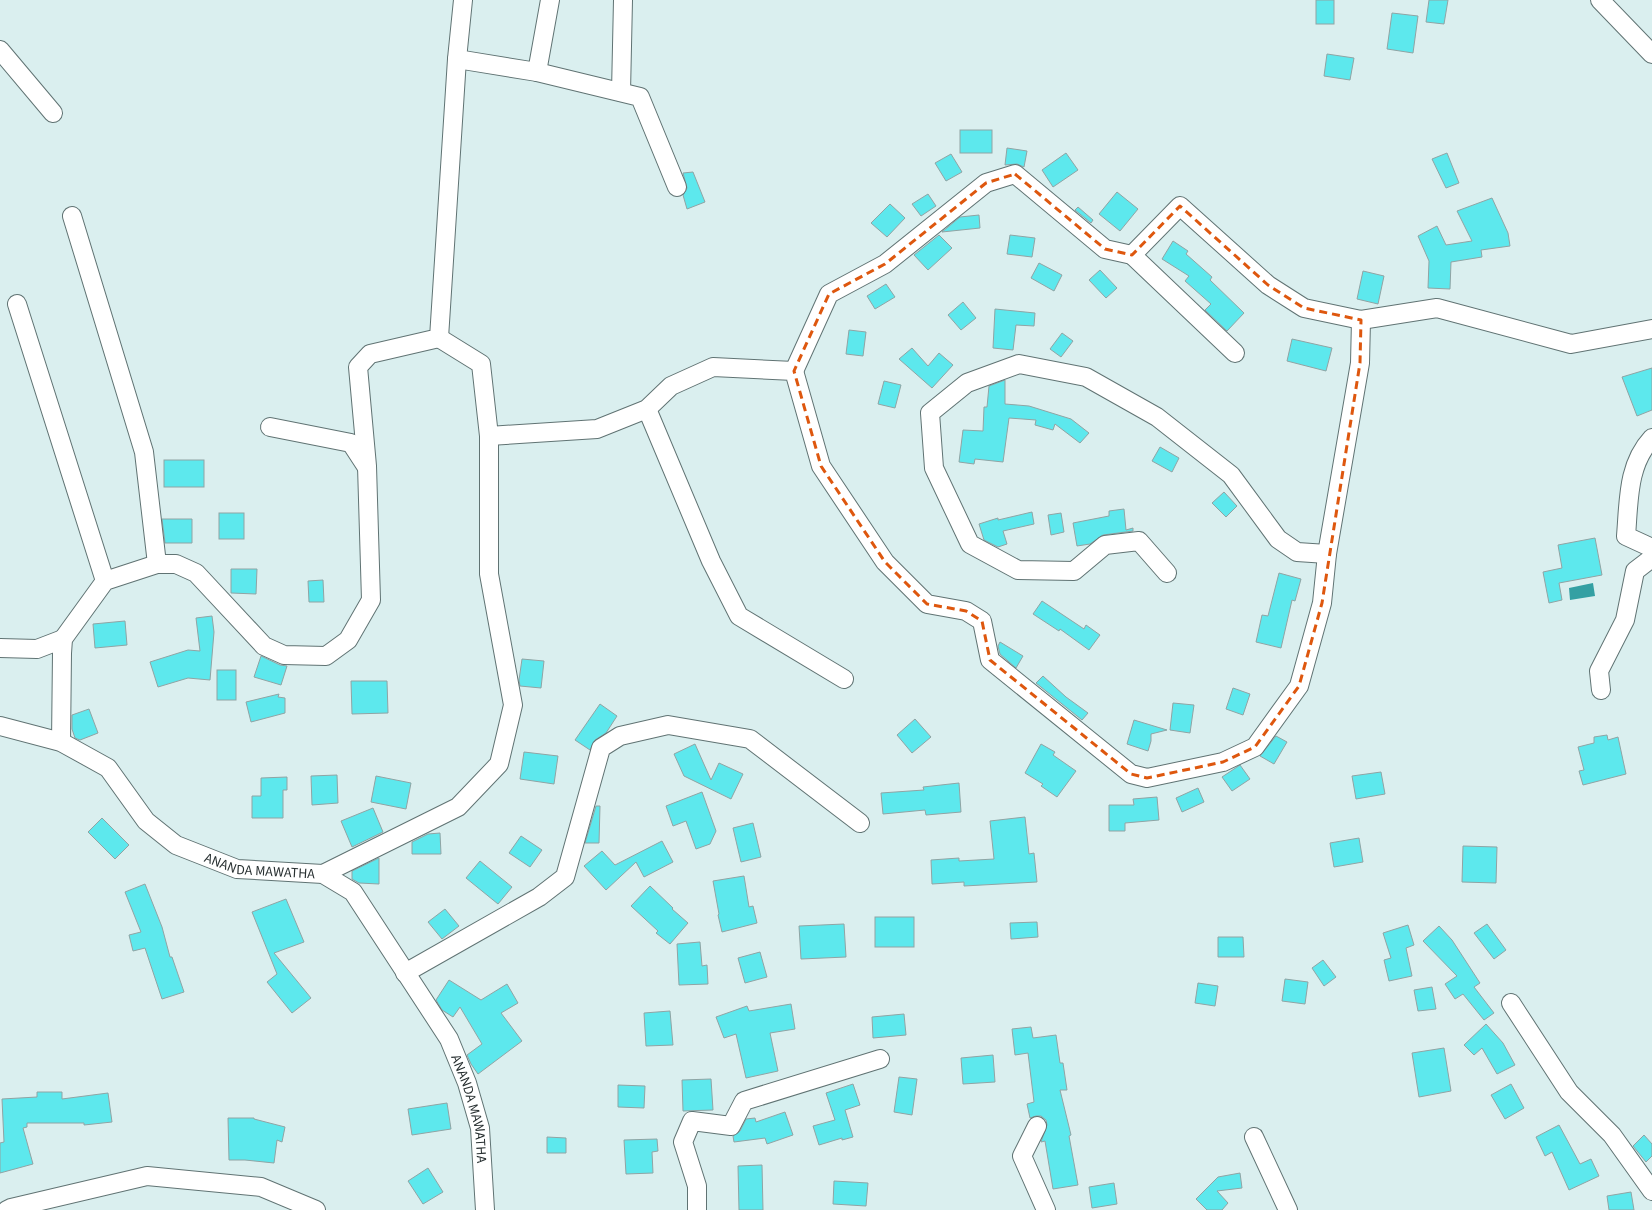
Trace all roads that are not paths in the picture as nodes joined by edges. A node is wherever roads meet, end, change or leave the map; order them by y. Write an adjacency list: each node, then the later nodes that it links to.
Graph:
1 (463, 0): 7 (street)
2 (550, 0): 8 (street)
3 (623, 0): 9 (street)
4 (1600, 0): 6 (street)
5 (0, 50): 10 (street)
6 (1652, 54)
7 (457, 59): 8 (street); 17 (street)
8 (537, 72): 9 (street)
9 (622, 92): 11 (street)
10 (53, 113)
11 (677, 187)
12 (72, 216): 28 (street)
13 (1132, 255): 15 (street); 18 (street); 19 (street)
14 (17, 304): 30 (street)
15 (1361, 320): 16 (street); 26 (street)
16 (1652, 329)
17 (439, 338): 22 (street); 24 (street)
18 (1235, 352)
19 (794, 371): 20 (street); 26 (street)
20 (647, 409): 22 (street); 33 (street)
21 (270, 427): 24 (street)
22 (489, 436): 38 (street)
23 (1652, 438): 25 (street)
24 (367, 466): 28 (street)
25 (1652, 548)
26 (1328, 554): 29 (street)
27 (1652, 558): 34 (street)
28 (157, 564): 30 (street)
29 (1167, 573)
30 (105, 581): 31 (street)
31 (63, 639): 32 (street); 36 (street)
32 (0, 648)
33 (844, 679)
34 (1601, 690)
35 (0, 726): 36 (street, ANANDA MAWATHA)
36 (61, 742): 38 (street, ANANDA MAWATHA)
37 (860, 823): 39 (street)
38 (324, 874): 39 (street, ANANDA MAWATHA)
39 (405, 973): 47 (street, ANANDA MAWATHA)
40 (1511, 1003): 44 (street)
41 (880, 1059): 48 (street)
42 (1037, 1126): 49 (street)
43 (1254, 1137): 50 (street)
44 (1652, 1191)
45 (7, 1210): 46 (street)
46 (316, 1210)
47 (485, 1210)
48 (697, 1210)
49 (1046, 1210)
50 (1288, 1210)

